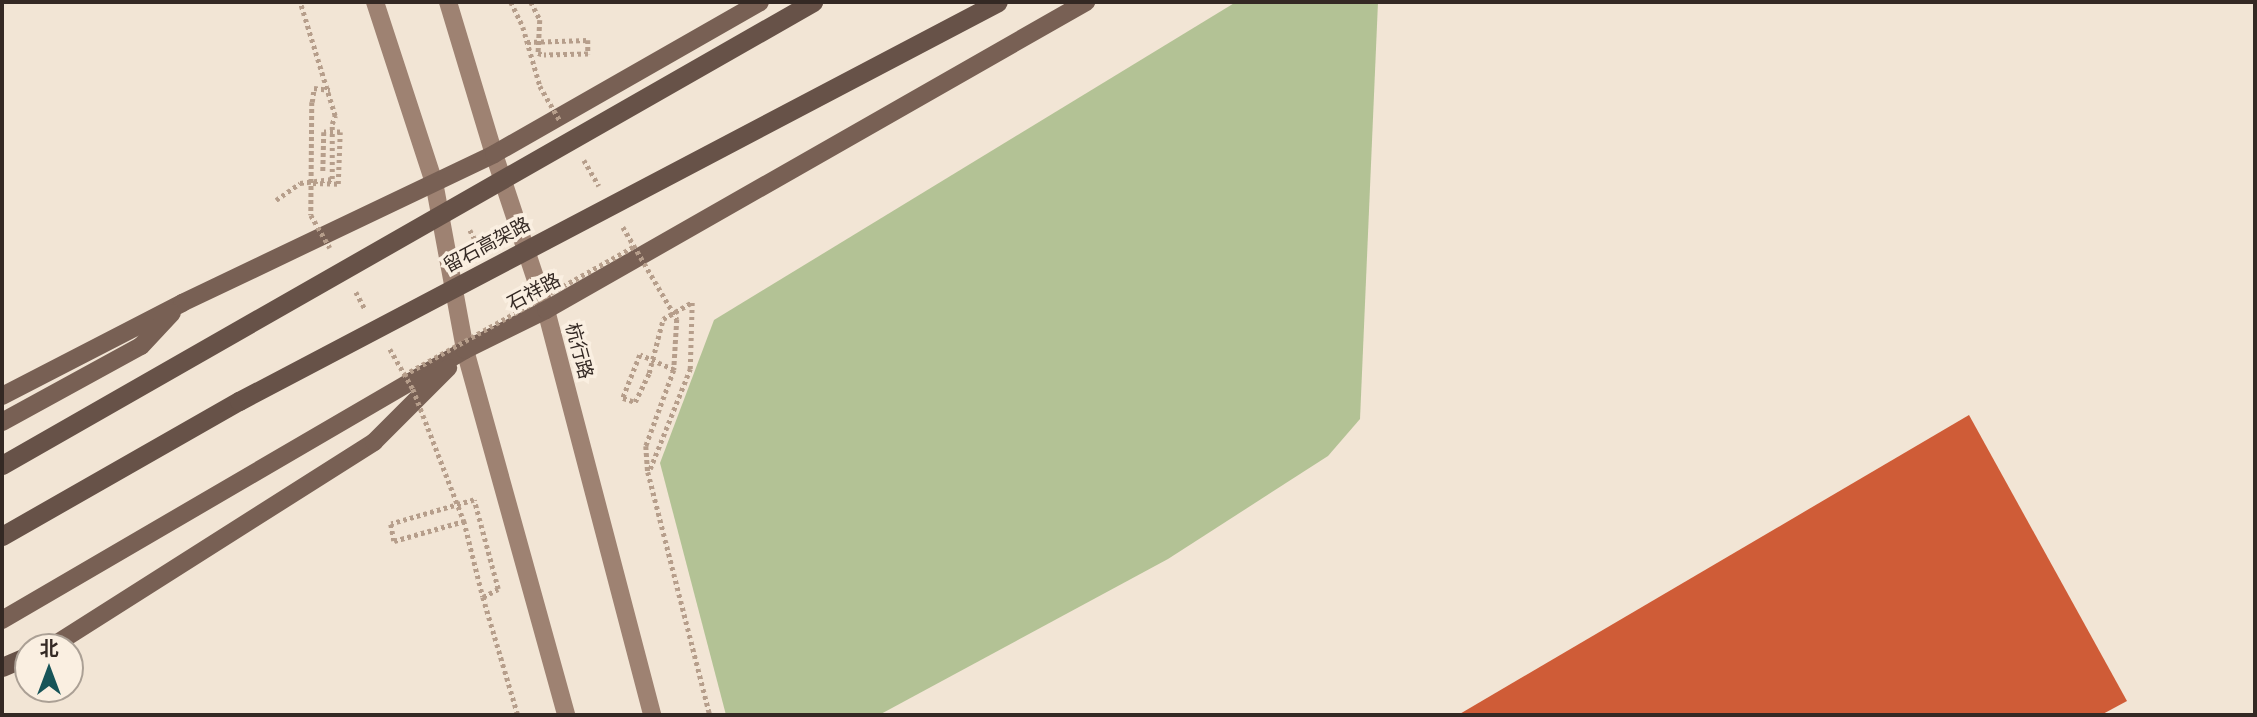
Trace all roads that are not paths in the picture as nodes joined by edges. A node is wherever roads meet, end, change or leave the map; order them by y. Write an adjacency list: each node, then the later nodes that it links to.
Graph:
1 (375, 2): 8 (main road)
2 (448, 2): 7 (main road, 杭行路)
3 (760, 2): 7 (main road)
4 (813, 2): 14 (highway, bridge)
5 (998, 2): 15 (highway, 留石高架路, bridge)
6 (1086, 2): 10 (main road, 石祥路)
7 (494, 154): 8 (main road); 10 (main road, 杭行路)
8 (434, 182): 9 (main road); 11 (main road)
9 (182, 303): 12 (main road); 13 (main road)
10 (546, 310): 11 (main road, 石祥路); 21 (main road, 杭行路)
11 (465, 351): 16 (main road, 石祥路); 19 (main road); 20 (main road)
12 (2, 396)
13 (2, 422)
14 (2, 465)
15 (2, 536)
16 (25, 607): 17 (main road, 石祥路); 18 (main road)
17 (2, 620)
18 (2, 627)
19 (73, 633)
20 (566, 715)
21 (652, 715)

